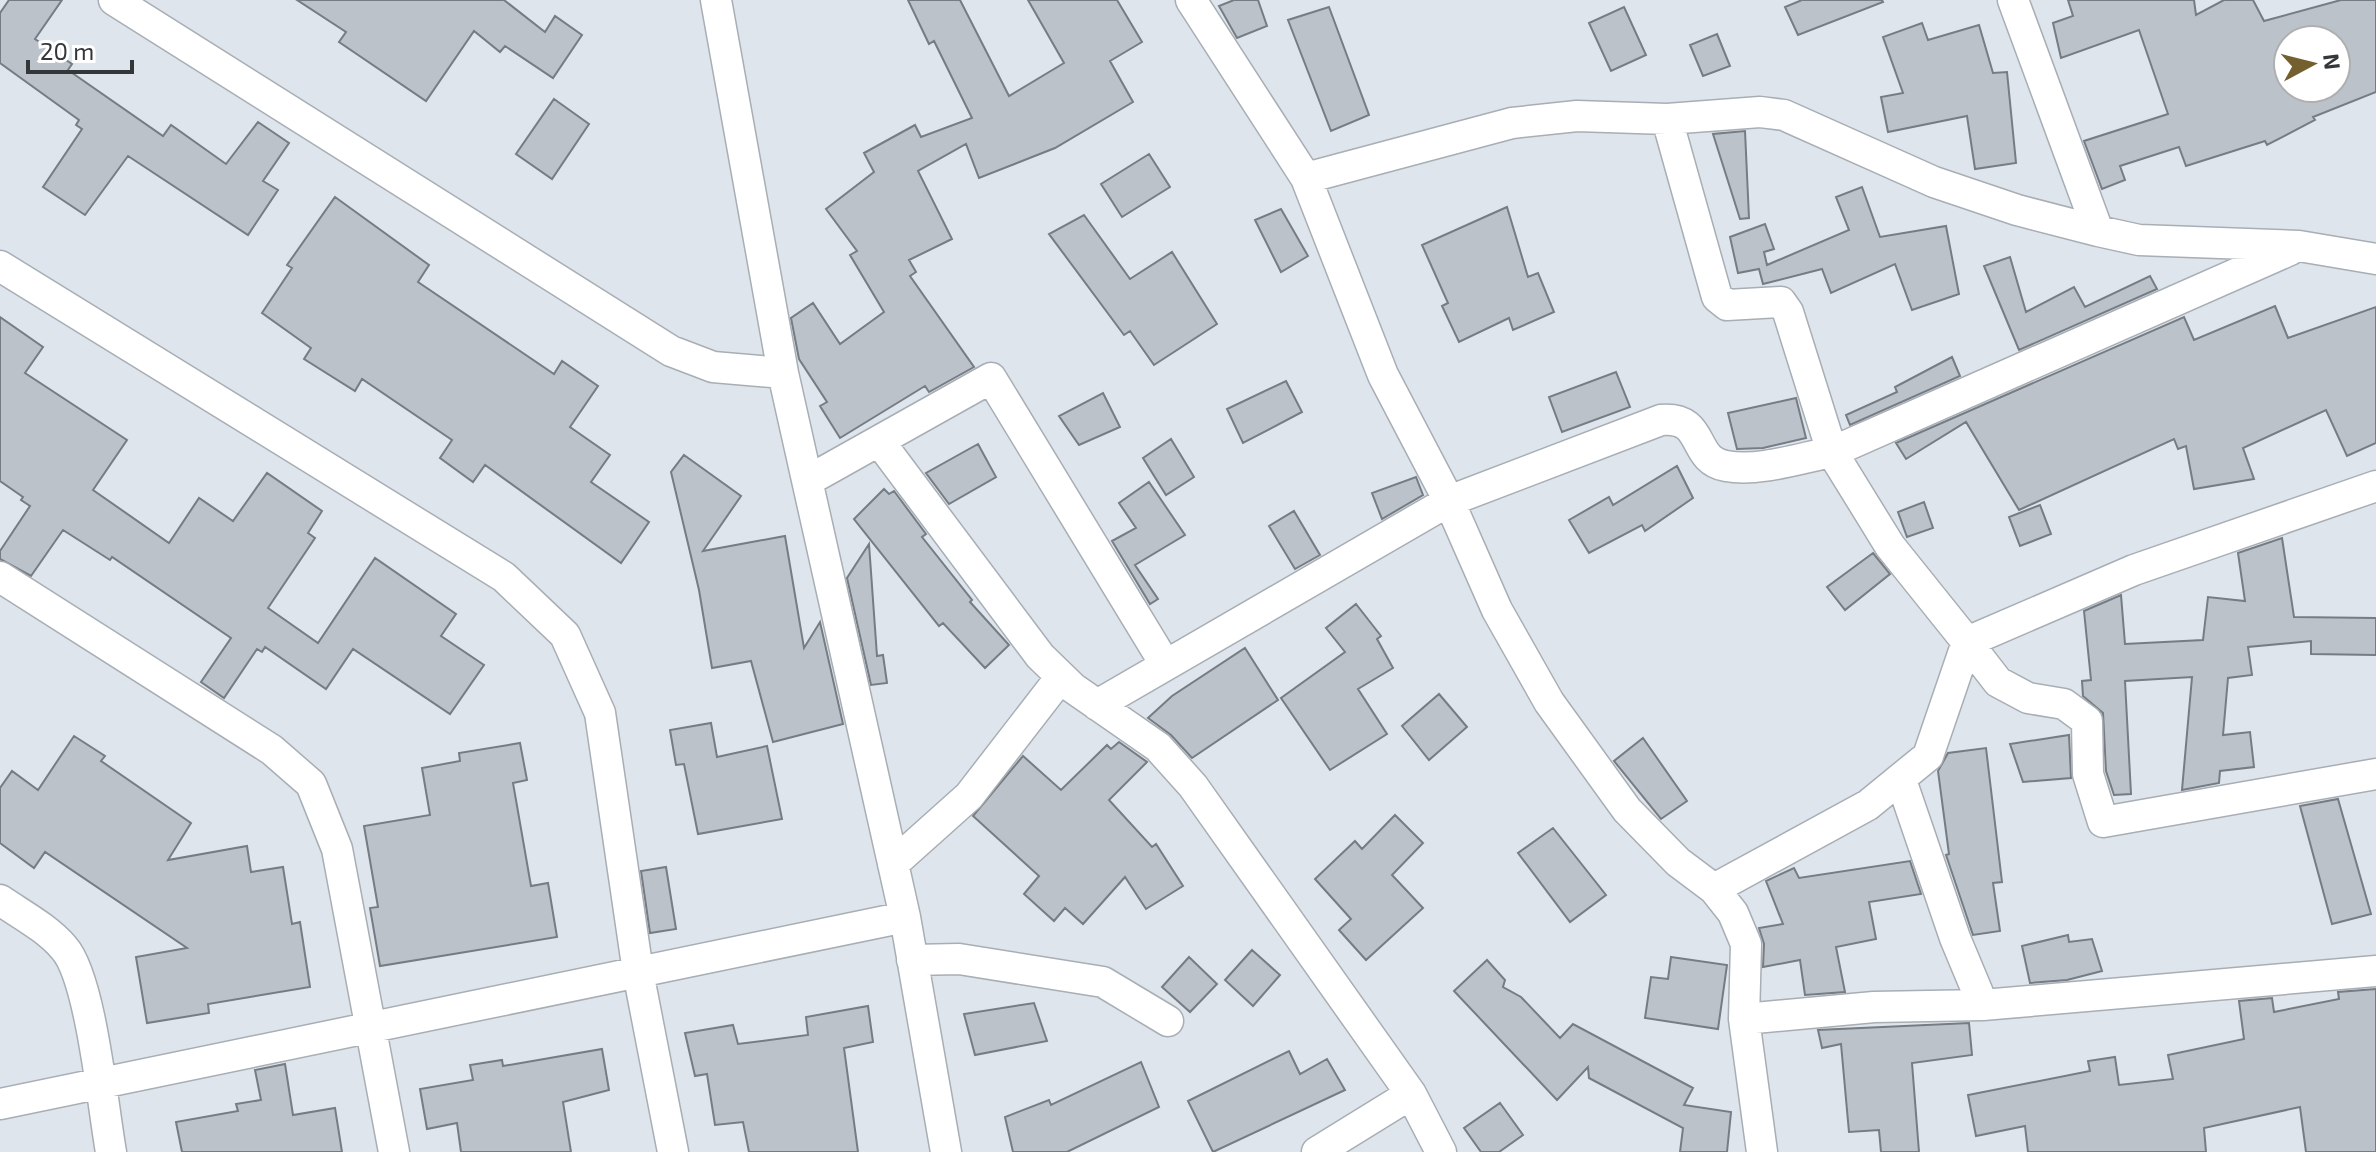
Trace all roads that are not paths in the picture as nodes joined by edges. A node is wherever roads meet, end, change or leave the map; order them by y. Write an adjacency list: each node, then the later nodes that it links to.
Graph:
1 (114, 0): 11 (street)
2 (716, 0): 11 (street)
3 (1191, 0): 6 (street)
4 (2013, 0): 7 (street)
5 (1667, 119): 6 (street); 7 (street); 13 (street)
6 (1306, 178): 16 (street)
7 (2098, 231): 8 (street)
8 (2299, 246): 9 (street); 13 (street)
9 (2376, 259)
10 (0, 266): 30 (street)
11 (783, 373): 14 (street)
12 (879, 441): 14 (street); 19 (street); 20 (street)
13 (1832, 452): 16 (street); 18 (street)
14 (809, 480): 24 (street)
15 (2376, 486): 18 (street)
16 (1449, 501): 19 (street); 25 (street)
17 (0, 577): 34 (street)
18 (1967, 642): 22 (street); 23 (street)
19 (1165, 664): 21 (street)
20 (1061, 677): 21 (street); 24 (street)
21 (1097, 705): 36 (street)
22 (2376, 774)
23 (1901, 780): 25 (street); 31 (street)
24 (893, 864): 27 (street)
25 (1714, 889): 32 (street)
26 (0, 900): 35 (street)
27 (905, 917): 28 (street); 30 (street)
28 (912, 960): 33 (street); 41 (street)
29 (2376, 971): 31 (street)
30 (638, 972): 34 (street); 40 (street)
31 (1983, 1005): 32 (street)
32 (1744, 1019): 44 (street)
33 (1168, 1021)
34 (370, 1028): 35 (street); 39 (street)
35 (99, 1084): 37 (street); 38 (street)
36 (1411, 1094): 42 (street); 43 (street)
37 (0, 1104)
38 (111, 1152)
39 (394, 1152)
40 (673, 1152)
41 (946, 1152)
42 (1317, 1152)
43 (1441, 1152)
44 (1762, 1152)

